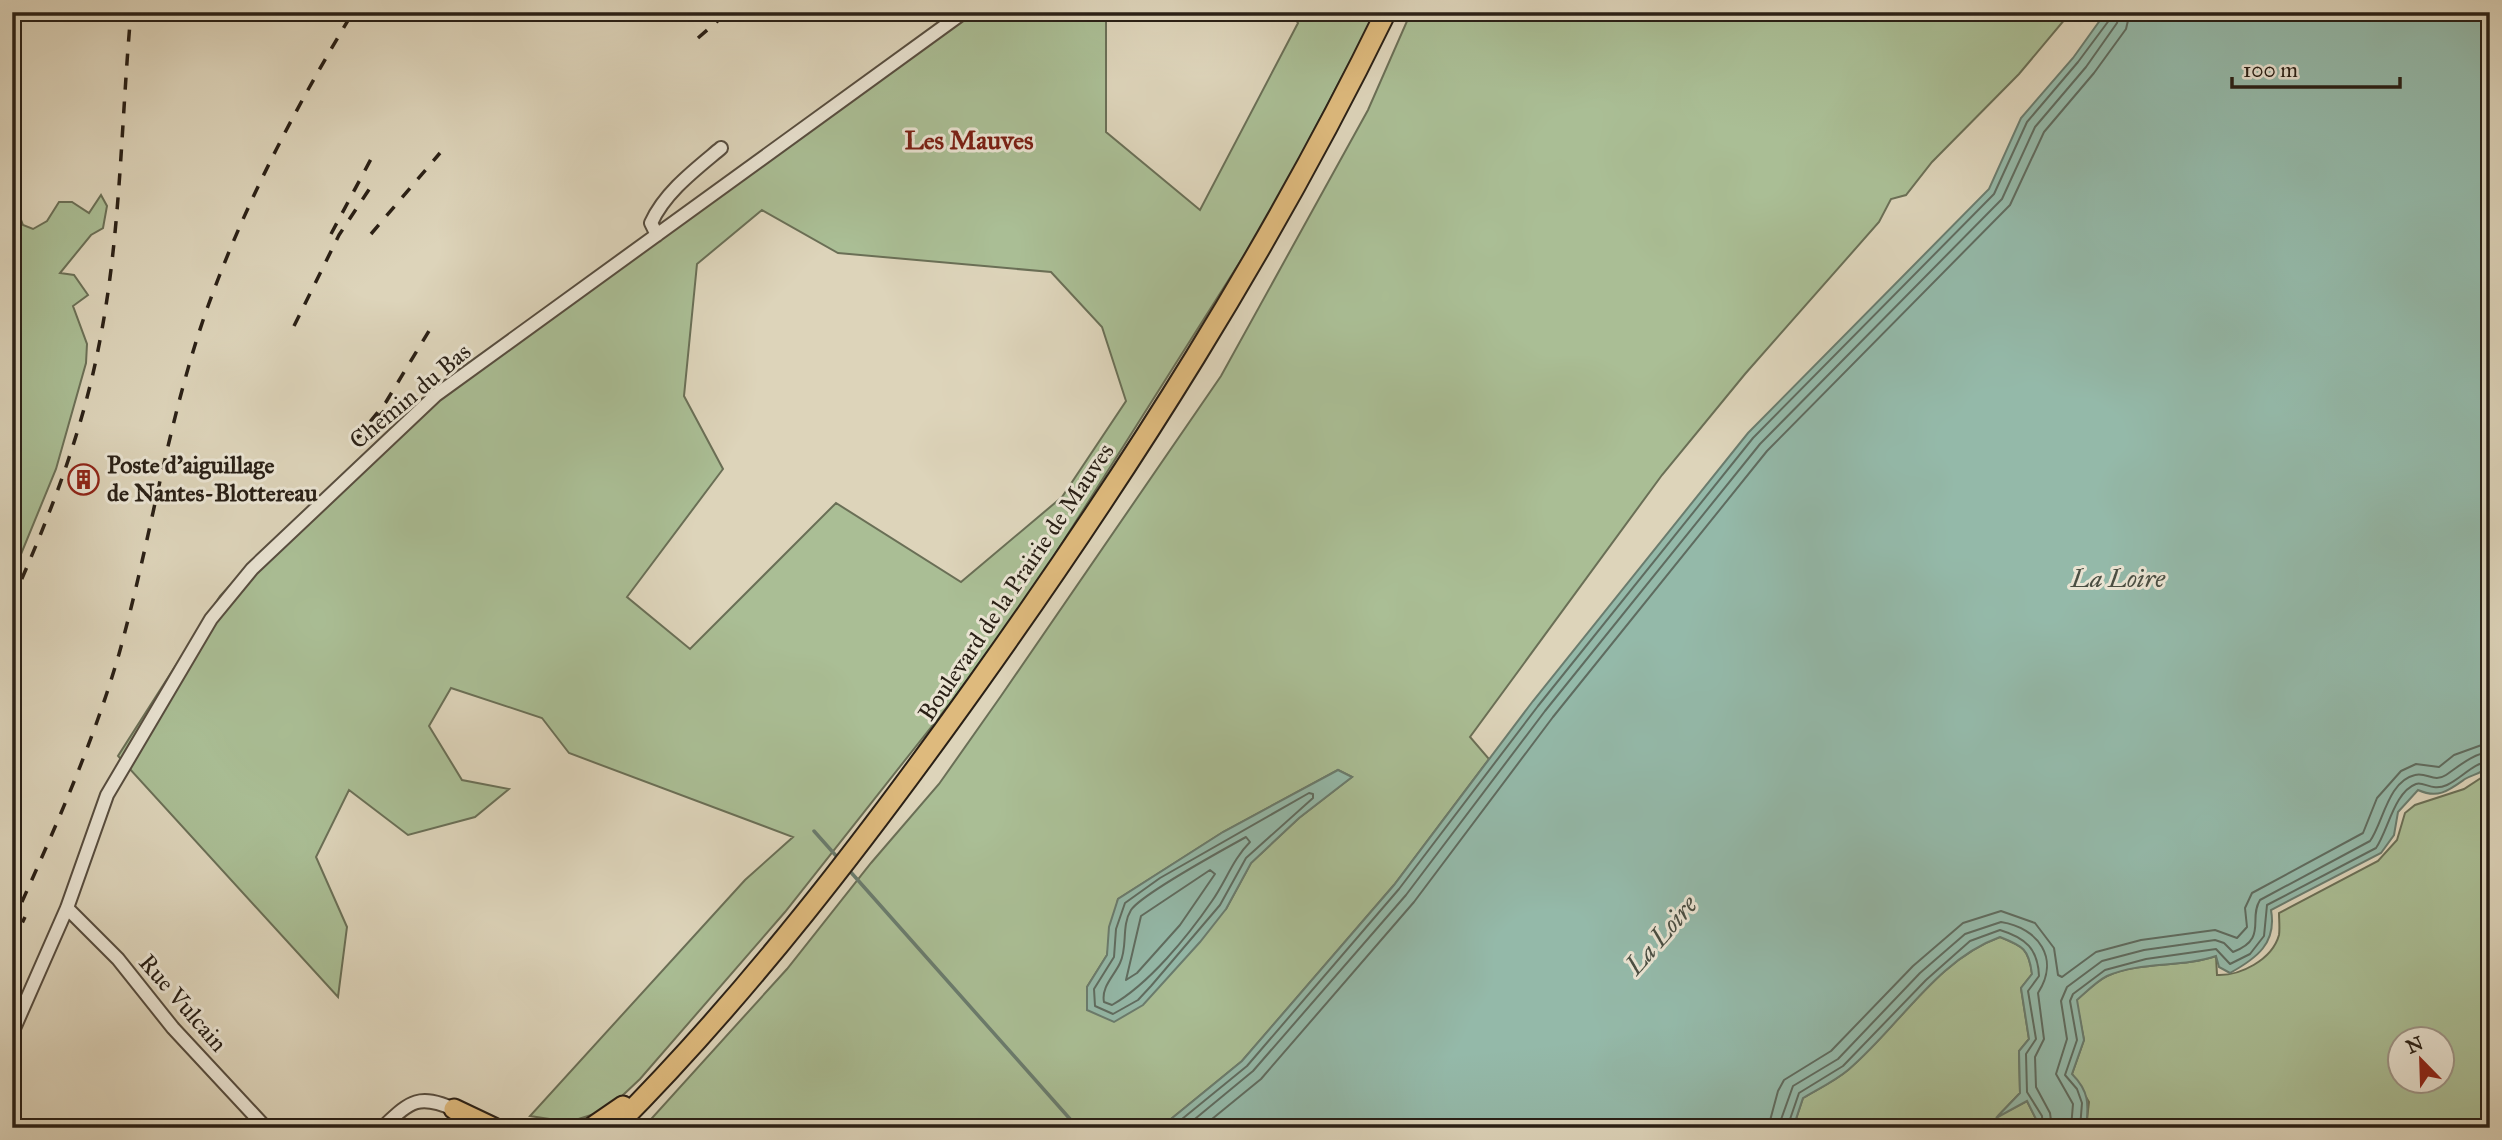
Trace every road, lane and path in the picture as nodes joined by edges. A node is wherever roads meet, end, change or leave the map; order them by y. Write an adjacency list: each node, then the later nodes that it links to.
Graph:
1 (964, 12): 5 (street, Chemin du Bas)
2 (1386, 12): 7 (main road, Boulevard de la Prairie de Mauves)
3 (1398, 12): 16 (main road, Boulevard de la Prairie de Mauves)
4 (721, 148): 5 (street)
5 (657, 235): 6 (street, Chemin du Bas)
6 (67, 908): 8 (street, Chemin du Bas); 10 (street, Rue Vulcain)
7 (769, 954): 14 (main road); 15 (main road, Boulevard de la Prairie de Mauves)
8 (12, 1033)
9 (454, 1109): 11 (street); 12 (main road); 13 (main road)
10 (266, 1128)
11 (382, 1128)
12 (467, 1128)
13 (494, 1128)
14 (591, 1128)
15 (614, 1128)
16 (631, 1128)

